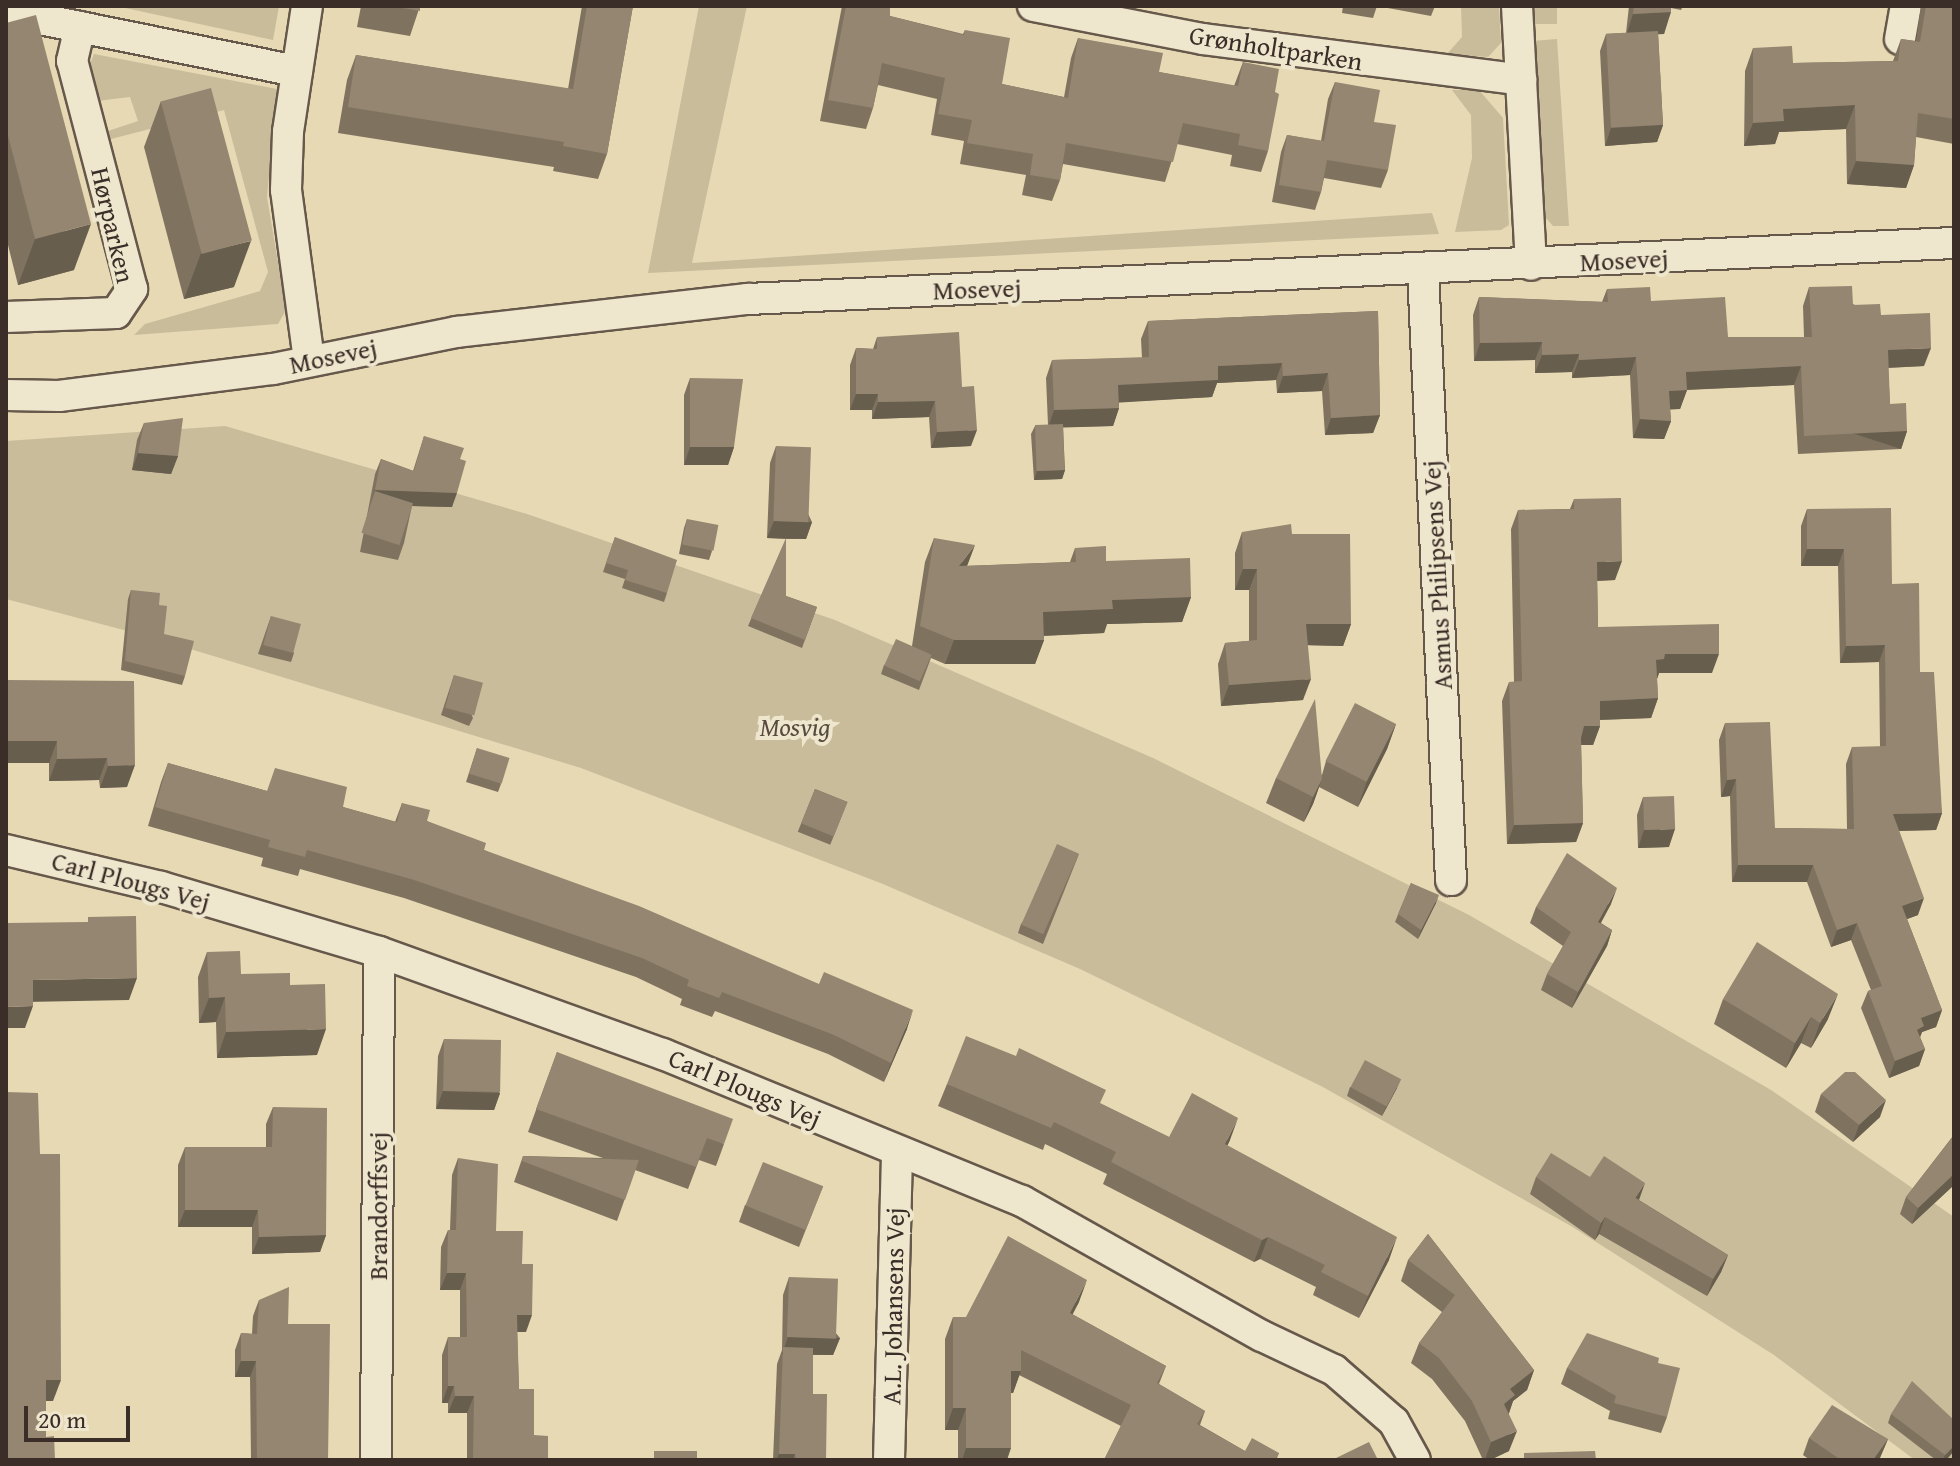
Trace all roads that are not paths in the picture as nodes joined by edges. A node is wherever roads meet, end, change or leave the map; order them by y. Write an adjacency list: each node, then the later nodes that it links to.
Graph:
1 (307, 6): 8 (street)
2 (1033, 6): 9 (street, Grønholtparken)
3 (1517, 6): 9 (street)
4 (1906, 6): 7 (street)
5 (6, 12): 6 (street)
6 (80, 27): 8 (street); 13 (street, Hørparken)
7 (1900, 39)
8 (297, 71): 14 (street)
9 (1521, 80): 11 (street)
10 (1954, 243): 11 (street, Mosevej)
11 (1531, 265): 12 (street, Mosevej)
12 (1423, 271): 14 (street, Mosevej); 17 (street, Asmus Philipsens Vej)
13 (6, 317)
14 (309, 360): 15 (street, Mosevej)
15 (6, 395)
16 (6, 850): 18 (street, Carl Plougs Vej)
17 (1451, 880)
18 (379, 952): 19 (street, Carl Plougs Vej); 20 (street, Brandorffsvej)
19 (897, 1152): 21 (street, A.L. Johansens Vej); 22 (street, Carl Plougs Vej)
20 (376, 1460)
21 (889, 1460)
22 (1415, 1460)

